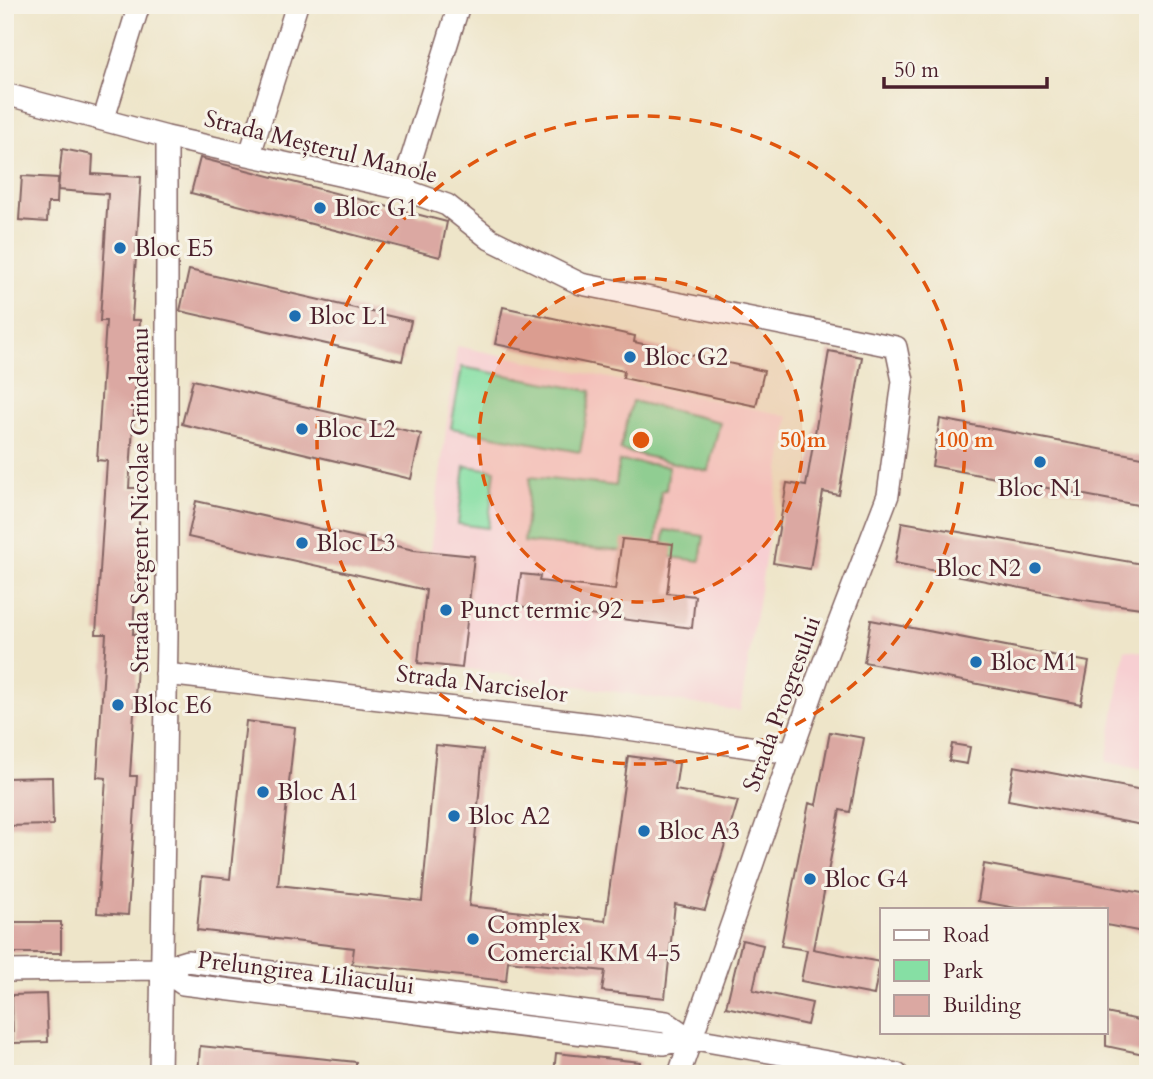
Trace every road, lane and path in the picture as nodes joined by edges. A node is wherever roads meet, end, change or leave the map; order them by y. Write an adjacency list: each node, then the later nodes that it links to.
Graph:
1 (139, 5): 5 (street)
2 (297, 5): 7 (street)
3 (459, 5): 8 (street)
4 (5, 94): 5 (street, Strada Meșterul Manole)
5 (104, 118): 6 (street, Strada Meșterul Manole)
6 (167, 137): 7 (street, Strada Meșterul Manole); 10 (street, Strada Sergent Nicolae Grindeanu)
7 (250, 154): 8 (street, Strada Meșterul Manole)
8 (402, 189): 9 (street, Strada Meșterul Manole)
9 (896, 347): 11 (street, Strada Progresului)
10 (166, 674): 11 (street, Strada Narciselor); 12 (street, Strada Sergent Nicolae Grindeanu)
11 (790, 753): 14 (street, Strada Progresului)
12 (161, 969): 13 (street); 14 (street, Prelungirea Liliacului); 15 (street, Strada Sergent Nicolae Grindeanu)
13 (5, 971)
14 (689, 1038): 16 (street, Strada Progresului); 17 (street, Prelungirea Liliacului)
15 (160, 1074)
16 (679, 1074)
17 (897, 1074)

